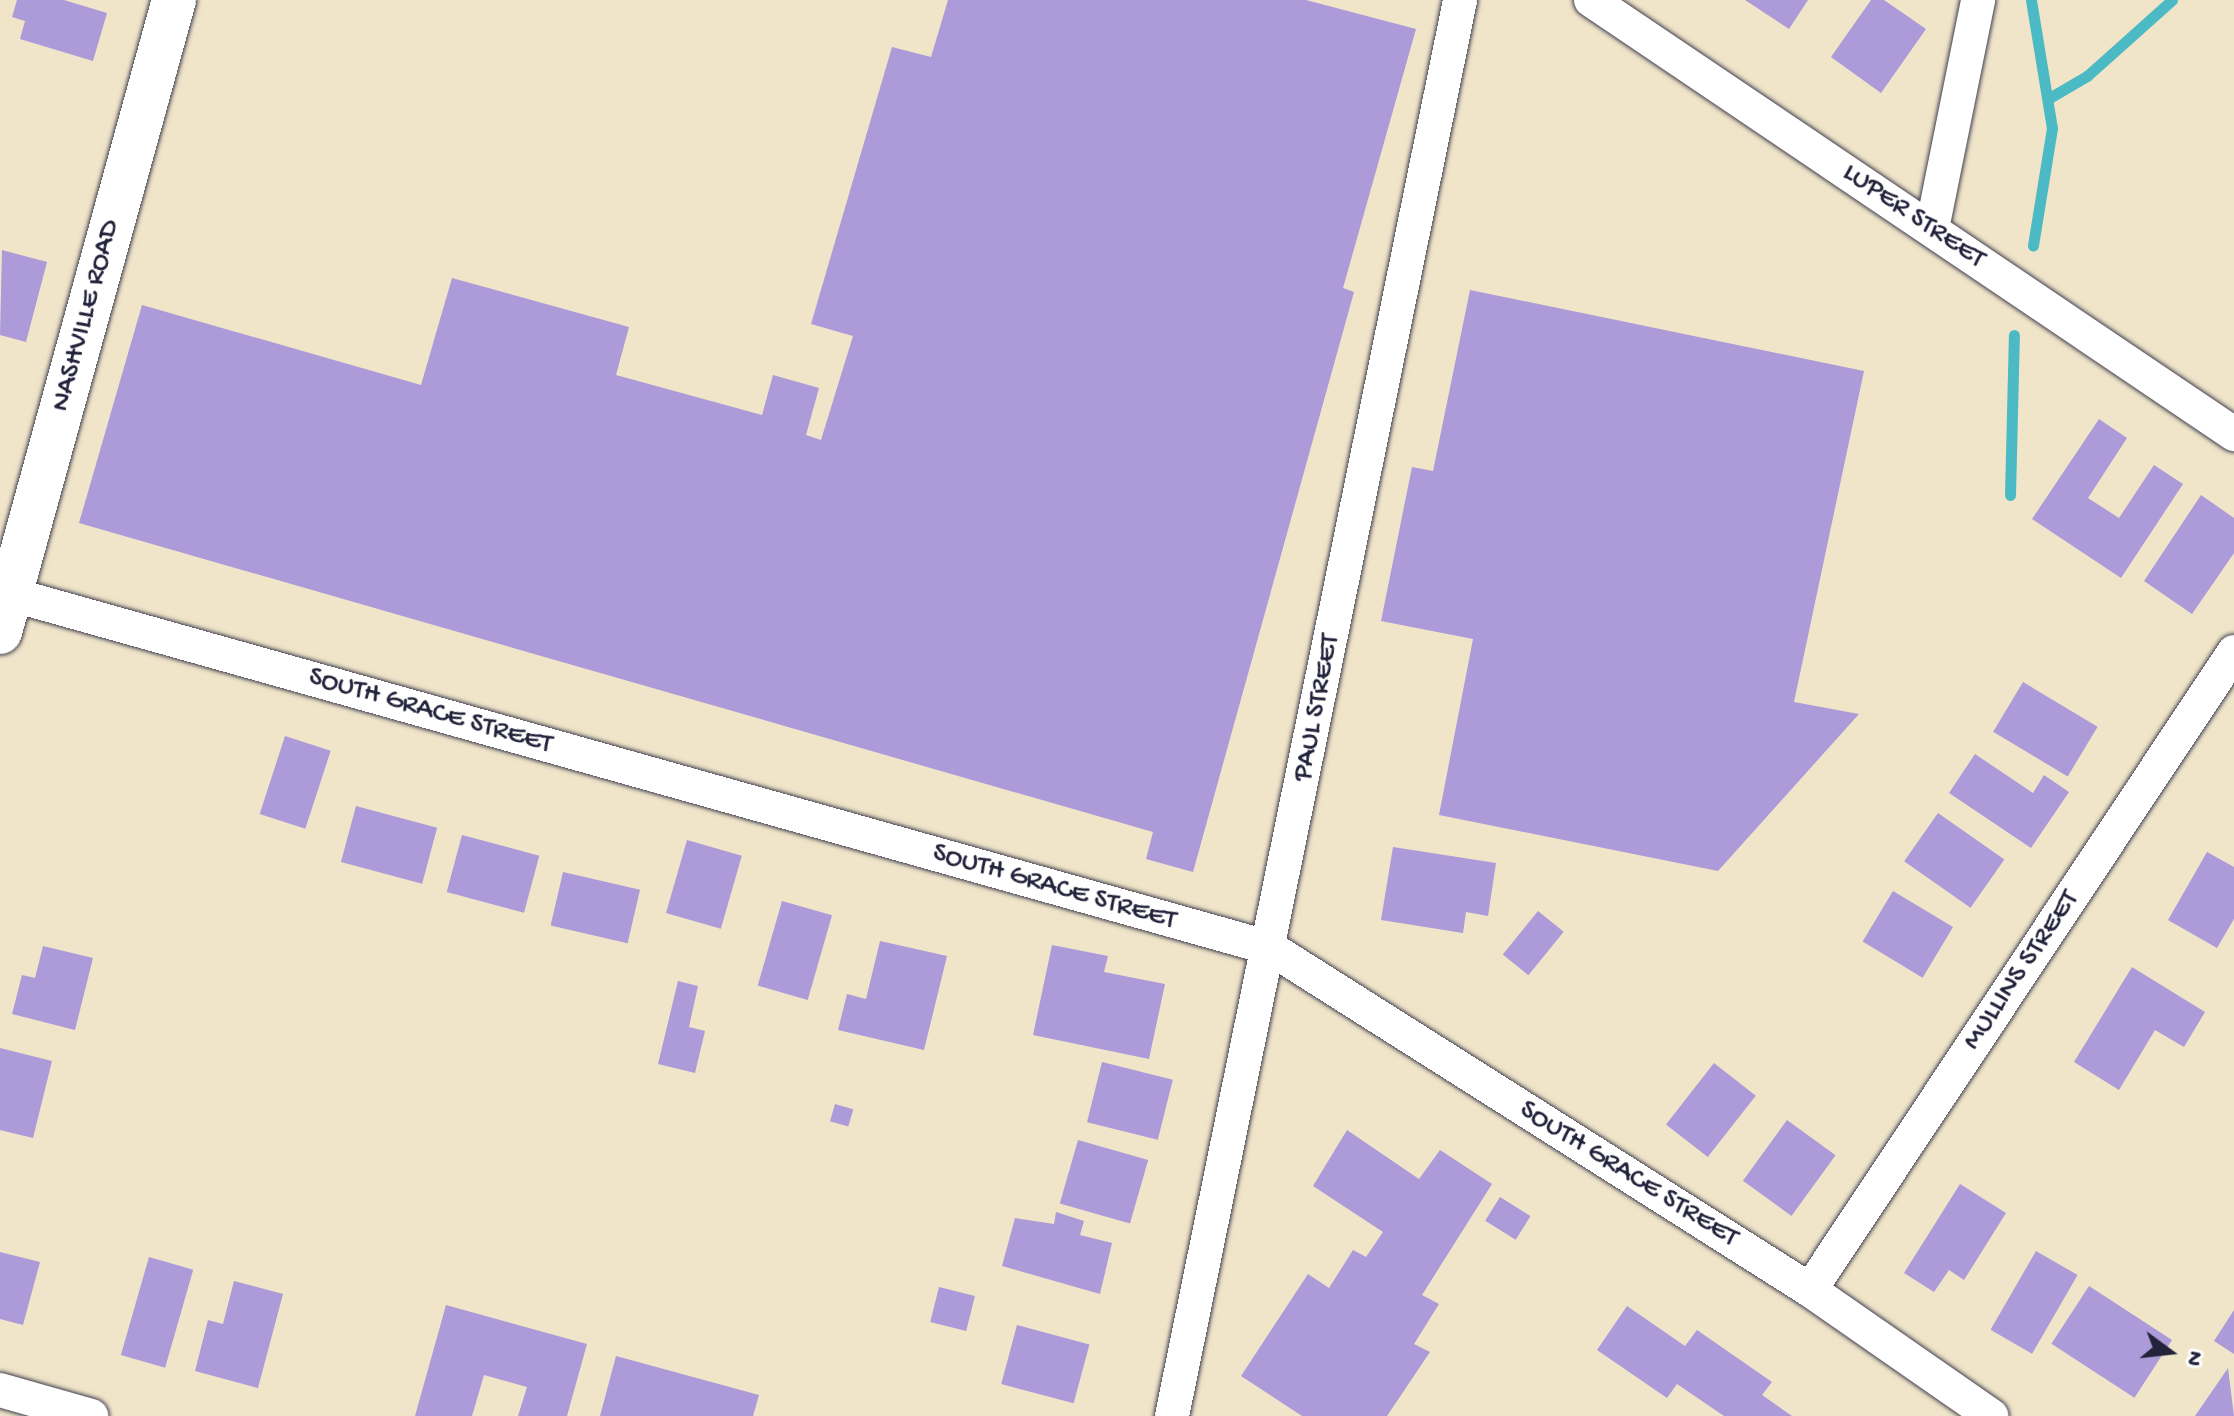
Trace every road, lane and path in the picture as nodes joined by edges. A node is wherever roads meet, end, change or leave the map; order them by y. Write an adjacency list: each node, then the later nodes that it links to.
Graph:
1 (174, 0): 7 (main road, NASHVILLE ROAD)
2 (1460, 0): 9 (street, PAUL STREET)
3 (1591, 0): 5 (street, LUPER STREET)
4 (1978, 0): 5 (street)
5 (1932, 229): 6 (street, LUPER STREET)
6 (2234, 434)
7 (5, 613): 9 (street, SOUTH GRACE STREET)
8 (2234, 652): 10 (street, MULLINS STREET)
9 (1270, 948): 10 (street, SOUTH GRACE STREET); 13 (street, PAUL STREET)
10 (1810, 1290): 14 (street, SOUTH GRACE STREET)
11 (0, 1390): 12 (street)
12 (91, 1416)
13 (1172, 1416)
14 (1991, 1416)

